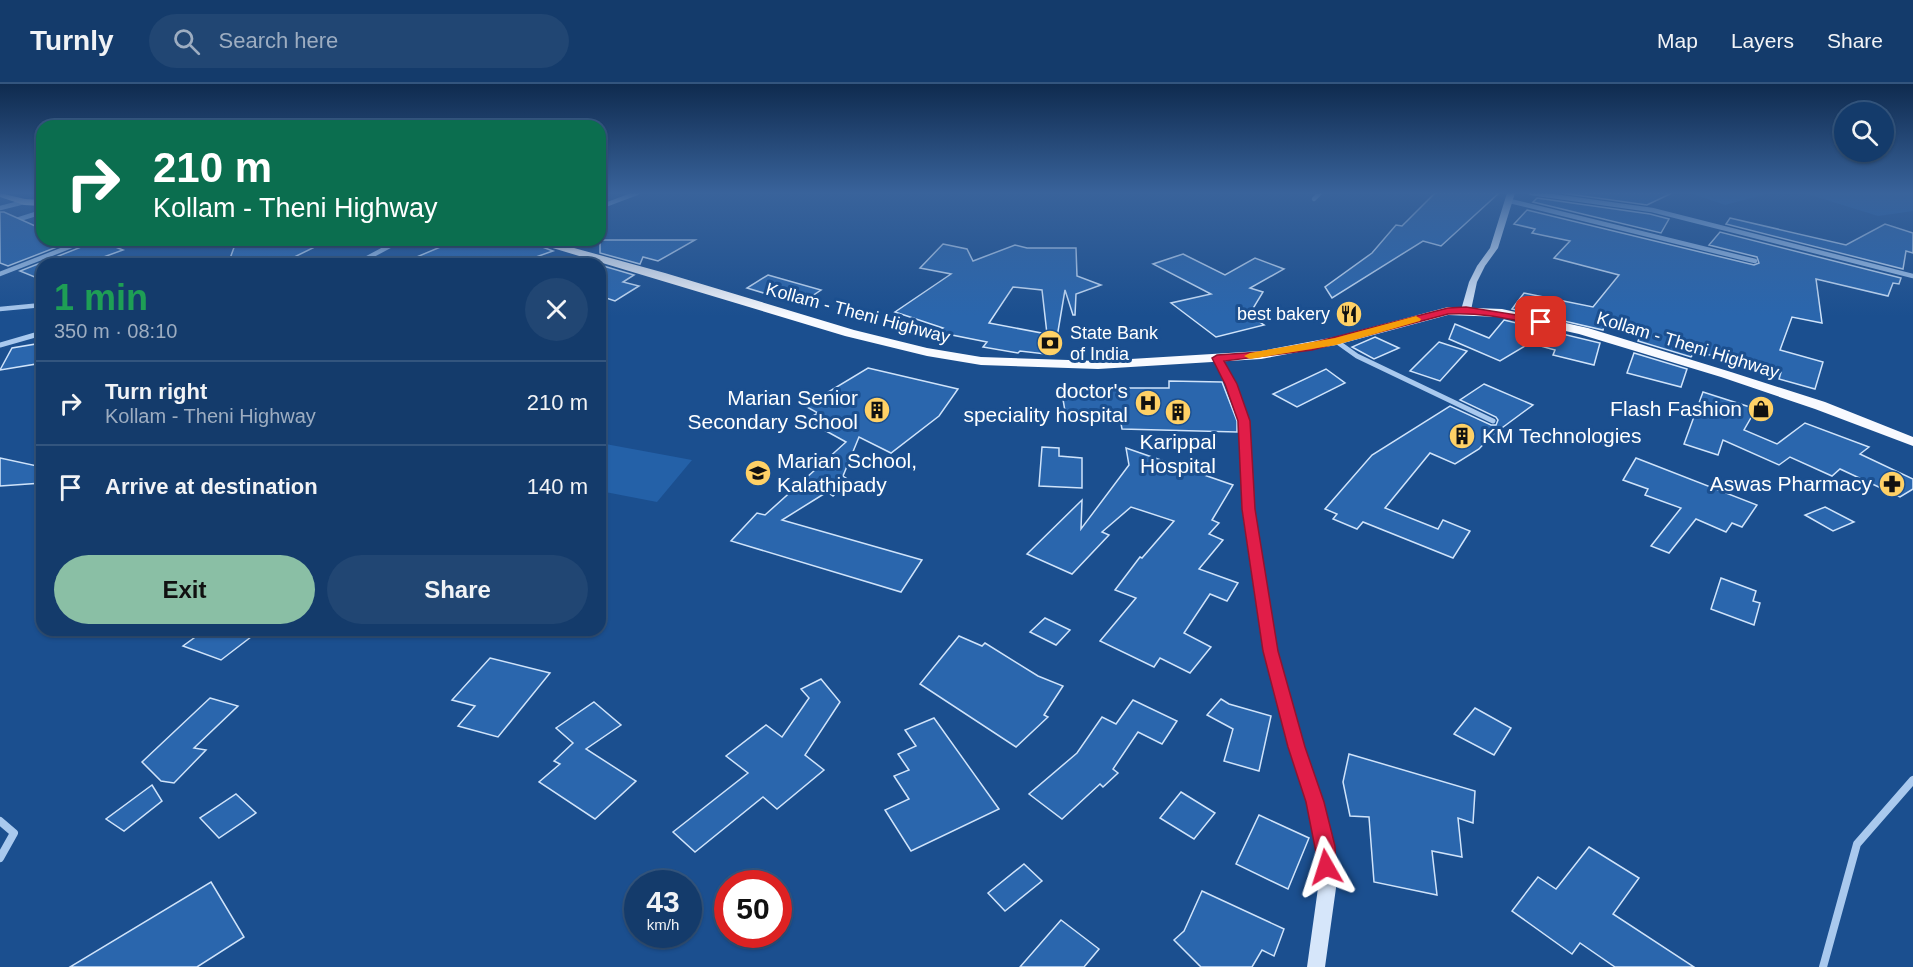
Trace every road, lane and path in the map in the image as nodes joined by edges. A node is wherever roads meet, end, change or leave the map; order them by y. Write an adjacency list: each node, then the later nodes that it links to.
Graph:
1 (1498, 234): 17 (main road)
2 (1655, 234): 12 (street)
3 (1753, 234): 14 (street)
4 (72, 246): 7 (street)
5 (390, 246): 8 (street)
6 (554, 246): 9 (highway, Kollam - Theni Highway)
7 (41, 258)
8 (367, 258)
9 (598, 258)
10 (36, 260): 13 (street)
11 (606, 260): 21 (highway, Kollam - Theni Highway)
12 (1755, 261)
13 (0, 274)
14 (1913, 276)
15 (36, 306): 16 (street)
16 (0, 309)
17 (1466, 310): 19 (highway, Kollam - Theni Highway); 23 (highway, Kollam - Theni Highway)
18 (36, 335): 20 (street)
19 (1336, 341): 21 (highway, Kollam - Theni Highway); 22 (street)
20 (0, 345)
21 (1217, 358): 27 (main road)
22 (1494, 421)
23 (1913, 442)
24 (1913, 780): 28 (street)
25 (0, 821): 26 (street)
26 (0, 858)
27 (1316, 967)
28 (1823, 967)

